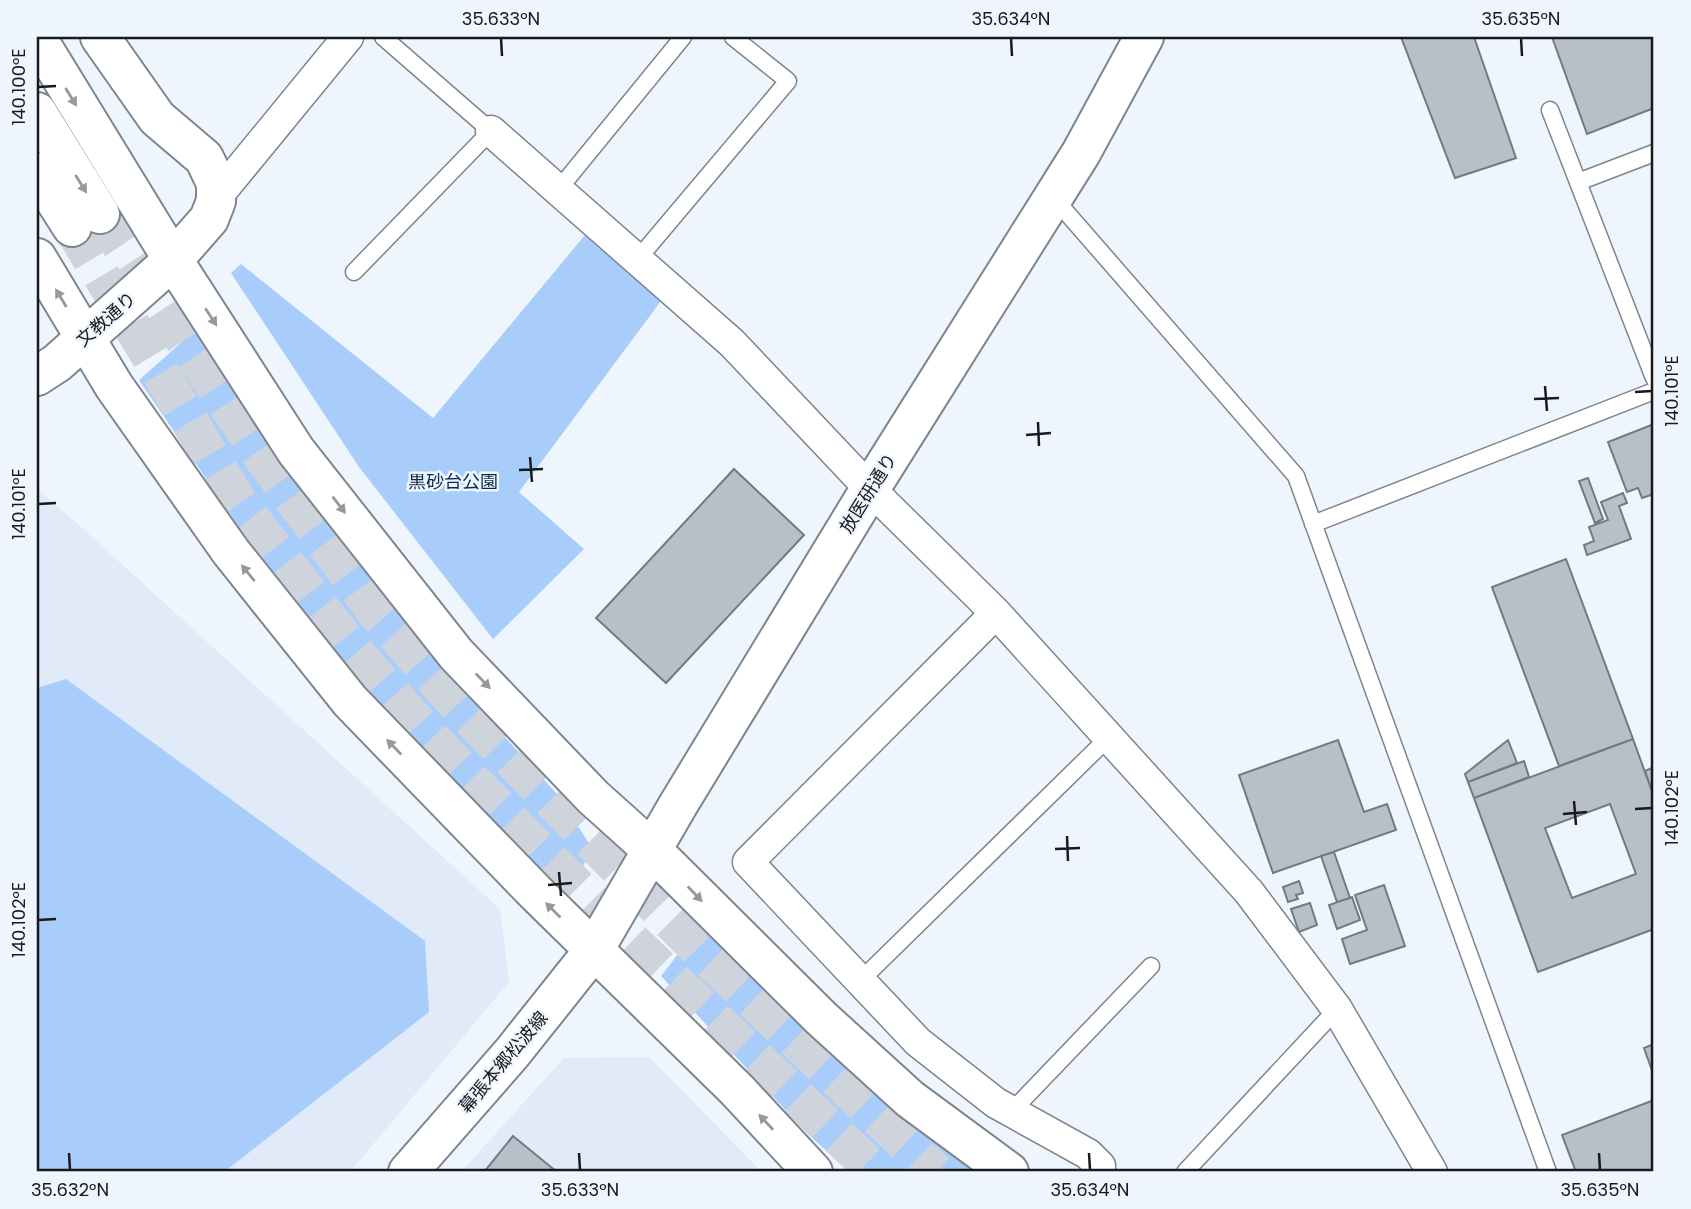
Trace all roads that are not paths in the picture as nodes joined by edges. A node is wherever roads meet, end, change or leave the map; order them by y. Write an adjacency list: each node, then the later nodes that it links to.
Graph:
1 (100, 37): 16 (street)
2 (348, 37): 16 (street)
3 (683, 37): 14 (lane)
4 (733, 37): 19 (lane)
5 (1144, 37): 15 (street, 放医研通り)
6 (37, 38): 18 (street, one-way to 18)
7 (389, 39): 10 (lane)
8 (1550, 110): 13 (lane)
9 (37, 112): 12 (street, one-way to 12)
10 (491, 131): 14 (street); 20 (lane)
11 (1654, 153): 13 (lane)
12 (37, 172)
13 (1578, 182): 23 (lane)
14 (558, 190): 19 (street)
15 (1053, 197): 25 (street, 放医研通り); 26 (lane)
16 (216, 198): 18 (street, 文教通り)
17 (37, 258): 21 (street, one-way to 17)
18 (173, 260): 21 (street, 文教通り); 29 (street, one-way to 29)
19 (637, 260): 25 (street)
20 (354, 272)
21 (85, 338): 22 (street, 文教通り); 30 (street, one-way to 21)
22 (37, 376)
23 (1654, 378)
24 (1654, 391): 26 (lane)
25 (870, 489): 27 (street); 29 (street, 放医研通り)
26 (1313, 524): 43 (lane)
27 (996, 613): 28 (street); 32 (street)
28 (1109, 737): 32 (lane); 33 (street)
29 (652, 850): 30 (street, 放医研通り); 34 (street, one-way to 34)
30 (594, 950): 36 (street, 幕張本郷松波線); 37 (street, one-way to 30)
31 (1151, 966): 35 (lane)
32 (860, 981): 35 (street)
33 (1337, 1009): 41 (lane); 42 (street)
34 (910, 1098): 38 (street); 39 (street)
35 (1012, 1111): 40 (street)
36 (408, 1172)
37 (813, 1172)
38 (985, 1172)
39 (1009, 1172)
40 (1100, 1172)
41 (1185, 1172)
42 (1432, 1172)
43 (1548, 1172)

